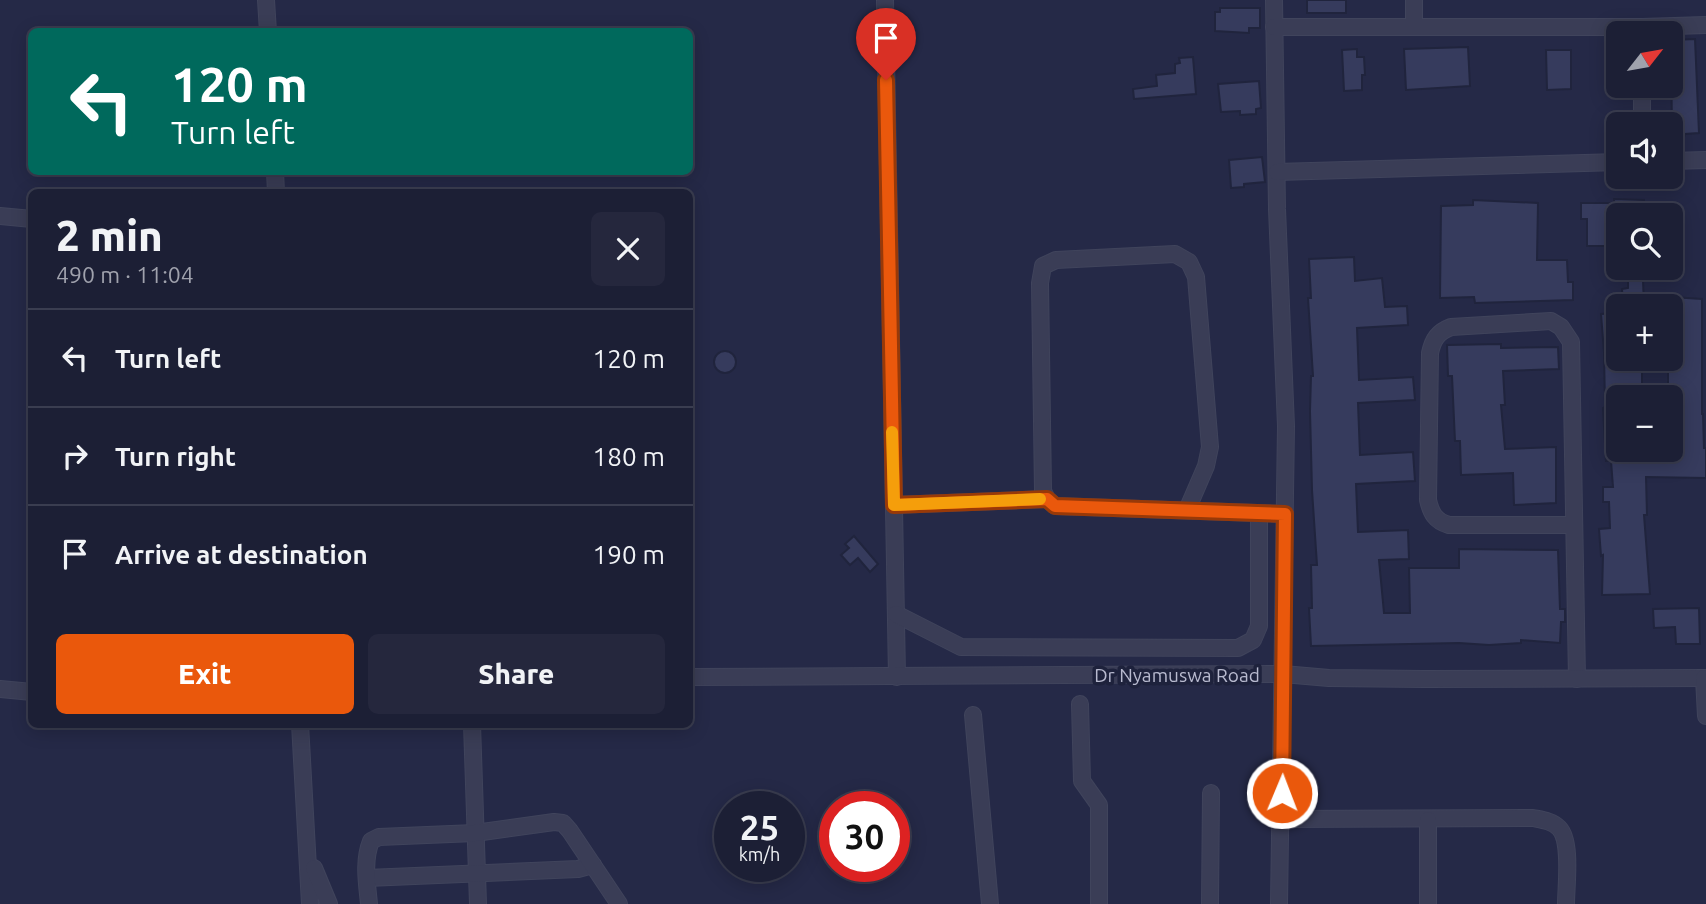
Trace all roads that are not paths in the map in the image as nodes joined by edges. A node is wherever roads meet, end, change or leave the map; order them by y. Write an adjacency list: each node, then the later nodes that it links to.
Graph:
1 (266, 0): 9 (street)
2 (884, 0): 18 (street)
3 (1274, 0): 7 (street)
4 (1414, 0): 6 (street)
5 (1706, 25): 8 (street)
6 (1414, 26): 7 (street); 10 (street)
7 (1274, 27): 14 (street)
8 (1684, 27)
9 (268, 28)
10 (1606, 29)
11 (1706, 160): 12 (street)
12 (1683, 161)
13 (1606, 162): 14 (street)
14 (1277, 172): 21 (street)
15 (0, 216): 16 (street)
16 (28, 219)
17 (1047, 499): 18 (street); 19 (street); 19 (street)
18 (894, 505): 23 (street)
19 (1187, 510): 20 (street)
20 (1259, 514): 21 (street); 23 (street)
21 (1285, 514): 24 (street)
22 (1573, 525): 22 (street); 28 (street)
23 (896, 614): 26 (street)
24 (1283, 674): 26 (street, Dr Nyamuswa Road); 28 (street, Dr Nyamuswa Road); 37 (street)
25 (693, 677): 26 (street, Dr Nyamuswa Road)
26 (897, 677)
27 (1705, 678): 28 (street, Dr Nyamuswa Road); 33 (street)
28 (1577, 679)
29 (0, 688): 30 (street)
30 (28, 692)
31 (1080, 704): 50 (street)
32 (973, 715): 49 (street)
33 (1706, 716)
34 (300, 728): 40 (street)
35 (472, 728): 39 (street)
36 (1211, 793): 51 (street)
37 (1282, 819): 38 (street); 52 (street)
38 (1428, 820): 53 (street); 54 (street)
39 (475, 833): 41 (street); 42 (street); 43 (street)
40 (309, 856): 45 (street); 46 (street)
41 (593, 865): 42 (street); 44 (street)
42 (477, 873): 43 (street); 48 (street)
43 (367, 878): 47 (street)
44 (614, 903)
45 (310, 904)
46 (329, 904)
47 (369, 904)
48 (478, 904)
49 (990, 904)
50 (1099, 904)
51 (1209, 904)
52 (1279, 904)
53 (1428, 904)
54 (1566, 904)

